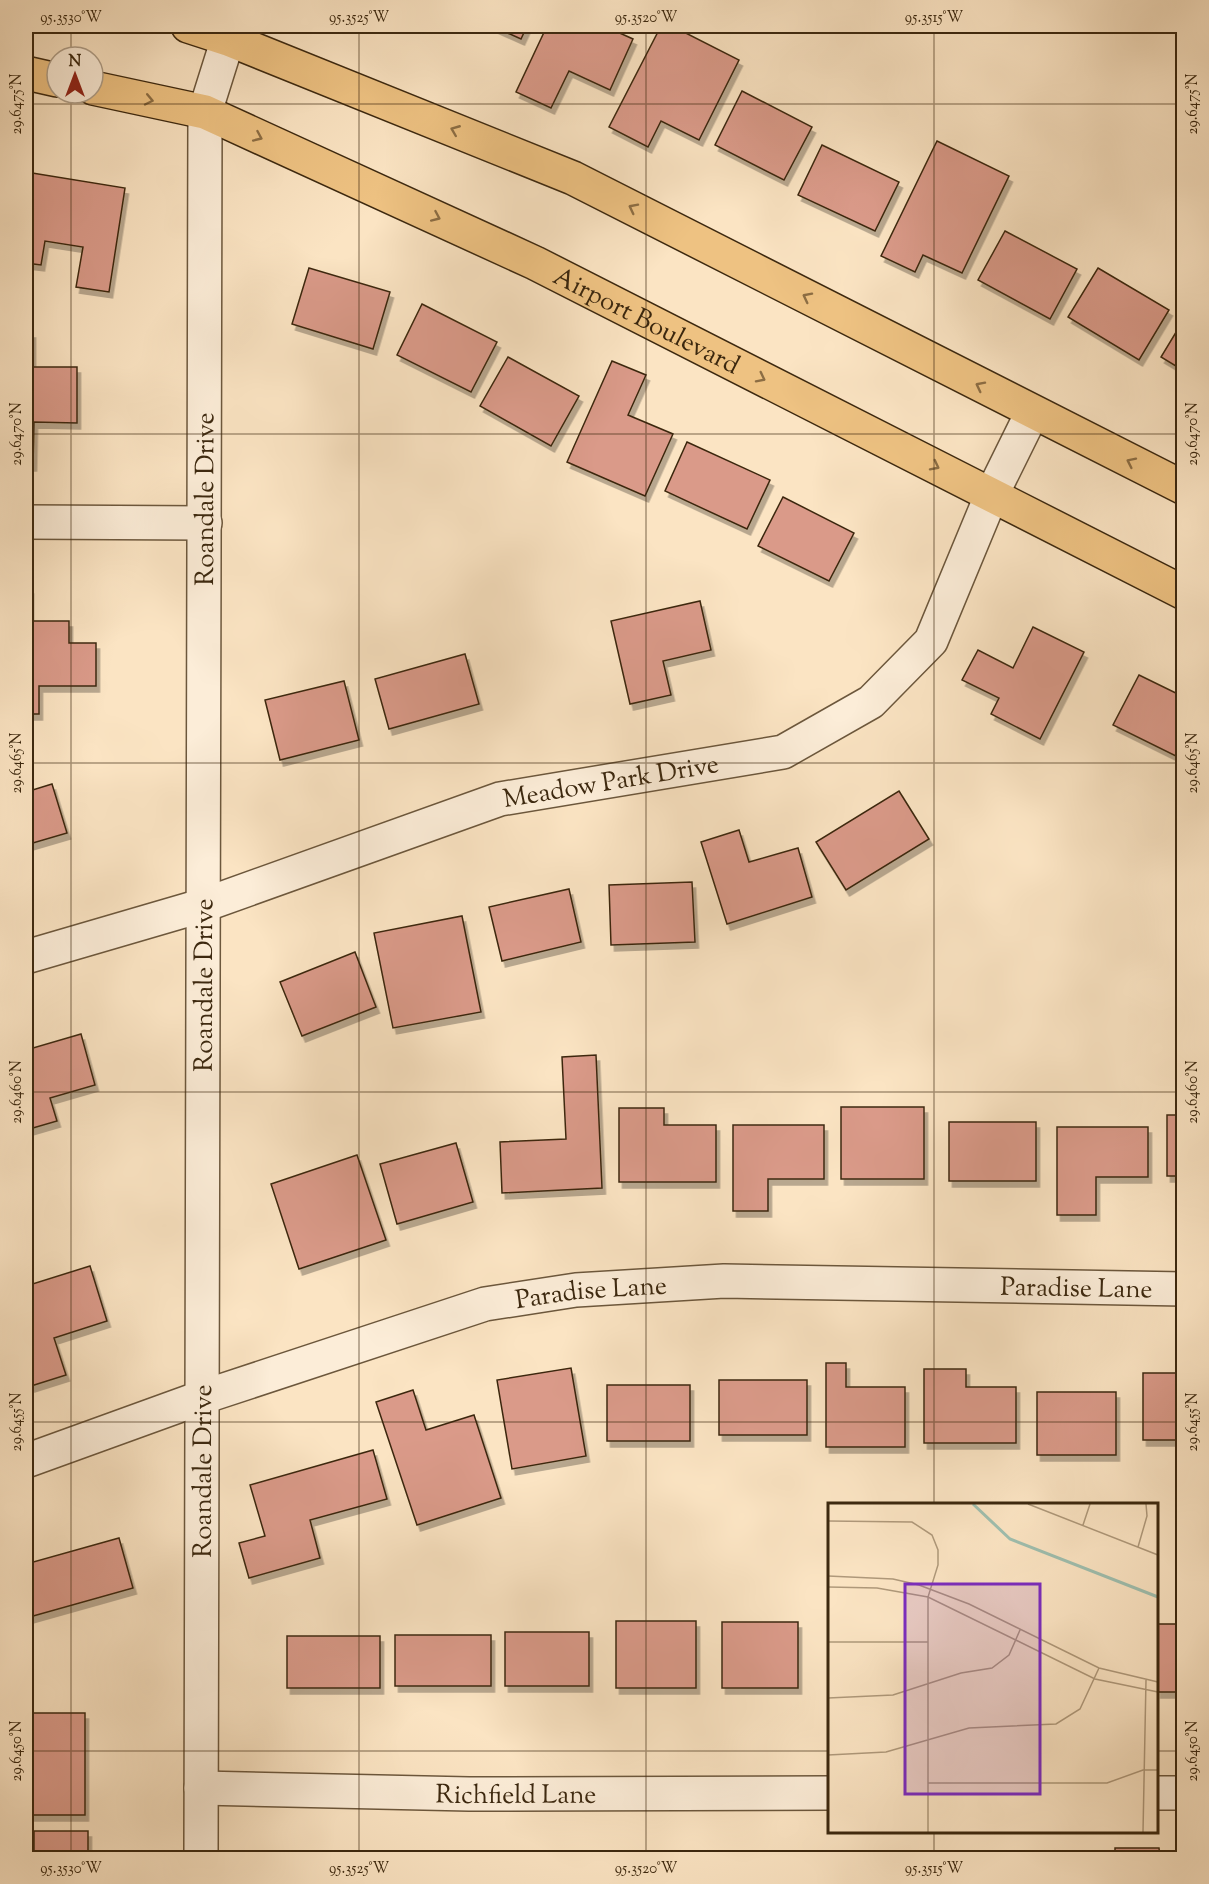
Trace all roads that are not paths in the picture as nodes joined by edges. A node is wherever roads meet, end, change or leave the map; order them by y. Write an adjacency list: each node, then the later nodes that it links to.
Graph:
1 (188, 26): 2 (main road)
2 (230, 32): 6 (street, Roandale Drive); 7 (main road, one-way to 2)
3 (26, 73): 4 (main road)
4 (45, 77)
5 (105, 91): 6 (main road, Airport Boulevard, one-way to 6)
6 (205, 112): 9 (main road, Airport Boulevard, one-way to 9); 11 (street, Roandale Drive)
7 (1032, 413): 8 (main road, one-way to 7); 9 (street, Meadow Park Drive)
8 (1184, 488)
9 (992, 494): 12 (main road, Airport Boulevard); 13 (street, Meadow Park Drive)
10 (26, 522): 11 (street)
11 (205, 523): 13 (street, Roandale Drive)
12 (1184, 593)
13 (204, 905): 14 (street, Meadow Park Drive); 16 (street, Roandale Drive)
14 (26, 957)
15 (1184, 1289): 16 (street, Paradise Lane)
16 (200, 1398): 17 (street, Paradise Lane); 18 (street, Roandale Drive)
17 (26, 1461)
18 (201, 1788): 19 (street, Richfield Lane); 22 (street, Roandale Drive)
19 (828, 1793)
20 (1158, 1793): 21 (street)
21 (1184, 1793)
22 (201, 1858)

